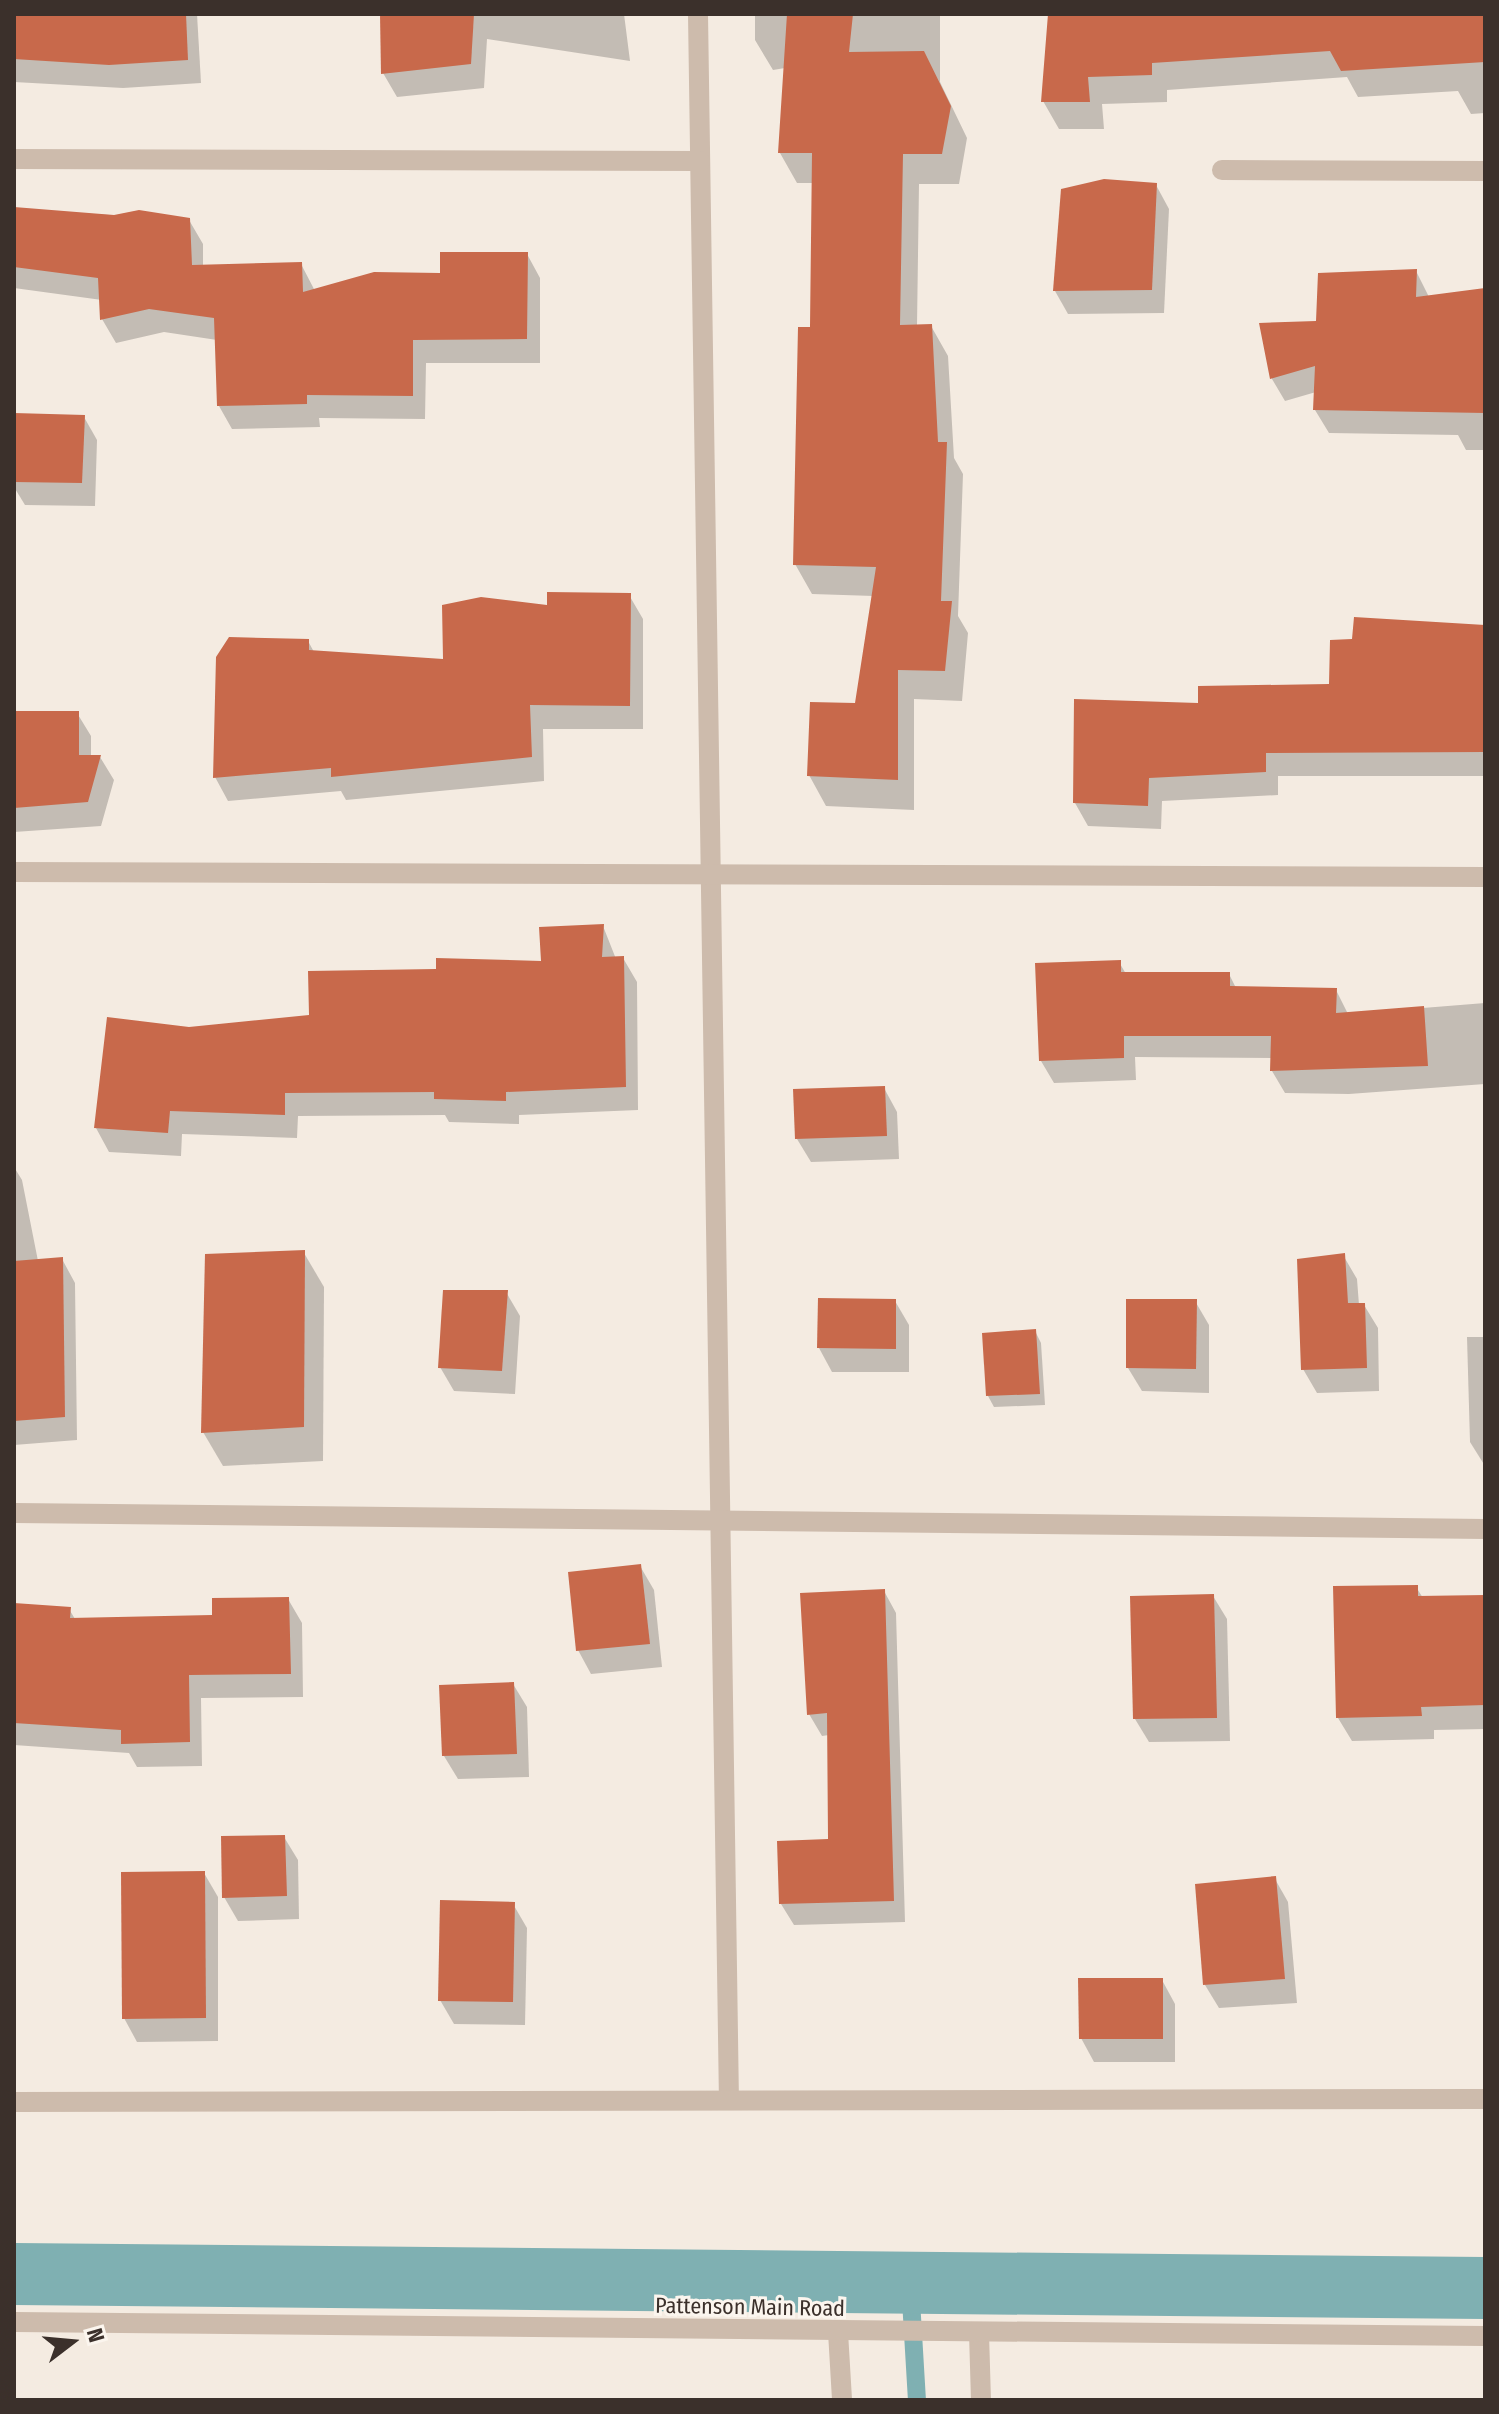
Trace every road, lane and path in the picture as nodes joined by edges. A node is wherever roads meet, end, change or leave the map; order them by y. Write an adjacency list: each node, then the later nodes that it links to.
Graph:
1 (698, 14): 3 (street)
2 (14, 159): 3 (street)
3 (700, 161): 7 (street)
4 (1222, 170): 5 (street)
5 (1485, 171)
6 (14, 872): 7 (street)
7 (710, 875): 8 (street); 10 (street)
8 (1485, 877)
9 (14, 1513): 10 (street)
10 (720, 1521): 11 (street); 13 (street)
11 (1485, 1529)
12 (1485, 2099): 13 (street)
13 (729, 2100): 14 (street)
14 (14, 2102)
15 (14, 2322): 16 (street, Pattenson Main Road)
16 (838, 2332): 17 (street, Pattenson Main Road); 19 (street)
17 (979, 2333): 18 (street, Pattenson Main Road); 20 (street)
18 (1485, 2336)
19 (842, 2400)
20 (981, 2400)

